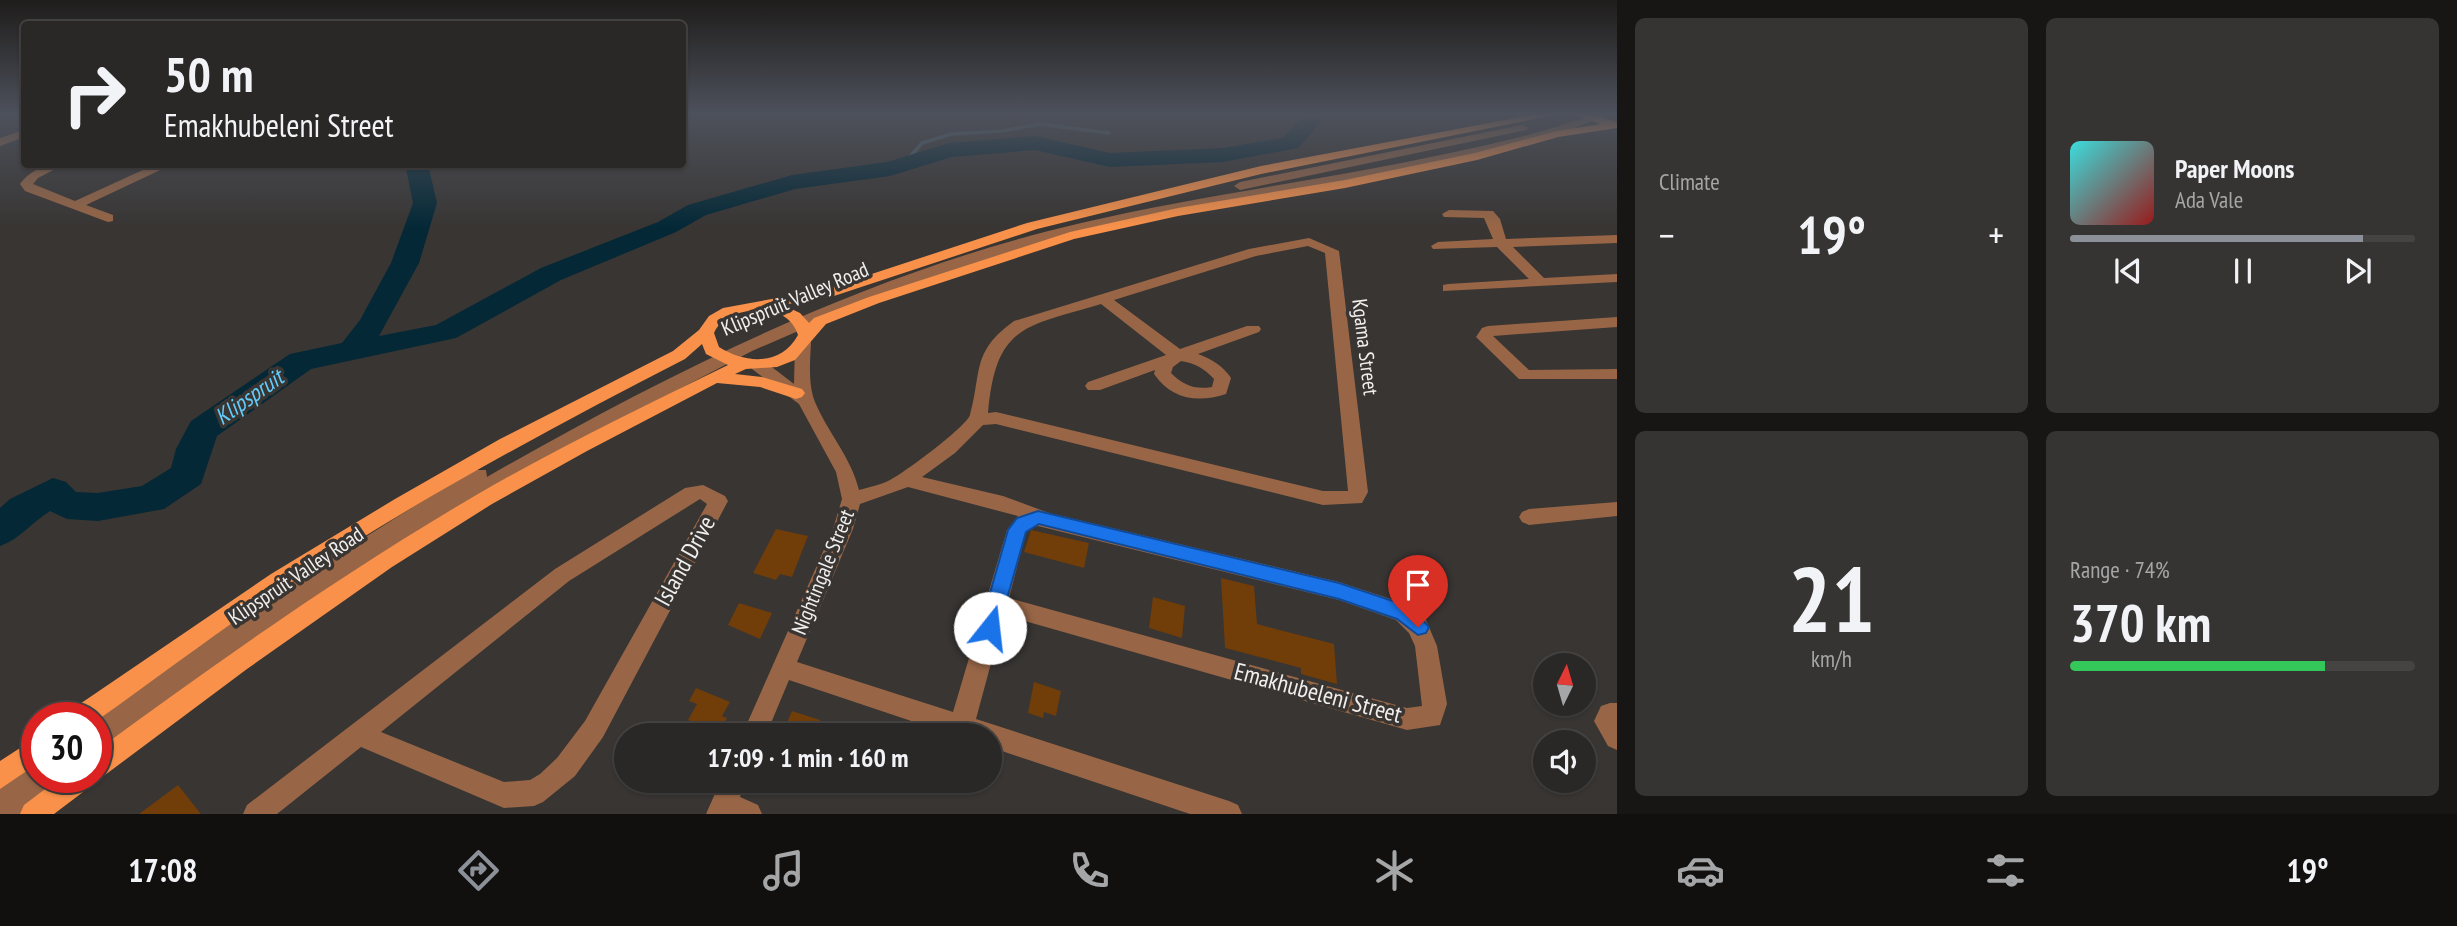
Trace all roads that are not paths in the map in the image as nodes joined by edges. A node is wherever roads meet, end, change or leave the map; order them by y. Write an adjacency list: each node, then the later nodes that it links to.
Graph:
1 (1355, 152): 16 (main road, Klipspruit Valley Road)
2 (1468, 152): 18 (street, Klipspruit Valley Road)
3 (1491, 152): 18 (main road, Klipspruit Valley Road)
4 (50, 168): 6 (street)
5 (158, 168): 6 (street)
6 (76, 205): 8 (street)
7 (1449, 214): 10 (street)
8 (108, 218)
9 (1617, 239): 10 (street)
10 (1501, 243): 11 (street); 13 (street)
11 (1438, 246)
12 (1617, 278): 13 (street)
13 (1540, 282): 14 (street)
14 (1448, 288)
15 (1101, 297): 21 (street); 26 (street, Kgama Street); 26 (street, Kgama Street)
16 (749, 306): 18 (main road); 20 (main road, Klipspruit Valley Road)
17 (1617, 322): 22 (street)
18 (800, 328): 20 (street, Klipspruit Valley Road); 20 (main road); 25 (street, Nightingale Street)
19 (1253, 329): 21 (street)
20 (728, 354): 23 (main road, Klipspruit Valley Road); 25 (street, Nightingale Street); 34 (main road, Klipspruit Valley Road); 36 (street, Klipspruit Valley Road); 40 (street, Klipspruit Valley Road)
21 (1178, 356): 24 (street)
22 (1617, 374)
23 (714, 379): 25 (main road); 44 (main road, Klipspruit Valley Road)
24 (1094, 386)
25 (801, 397): 28 (street, Nightingale Street)
26 (978, 420): 27 (street)
27 (906, 480): 28 (street); 31 (street)
28 (852, 499): 33 (street, Nightingale Street)
29 (1617, 509): 30 (street)
30 (1529, 517)
31 (1046, 518): 32 (street); 32 (street, Emakhubeleni Street)
32 (997, 604): 39 (street)
33 (784, 668): 37 (street, Nightingale Street); 38 (street)
34 (103, 702)
35 (1617, 714): 43 (street)
36 (112, 716)
37 (759, 723)
38 (959, 723)
39 (962, 723)
40 (112, 734)
41 (360, 735): 41 (street, Island Drive); 54 (street, Island Drive)
42 (1002, 737): 56 (street)
43 (1617, 738)
44 (112, 755)
45 (21, 761): 46 (main road)
46 (0, 776)
47 (21, 785): 51 (street)
48 (33, 793): 52 (street)
49 (61, 793): 53 (main road)
50 (726, 799): 55 (street)
51 (0, 801)
52 (5, 814)
53 (33, 814)
54 (256, 814)
55 (749, 814)
56 (1229, 814)

